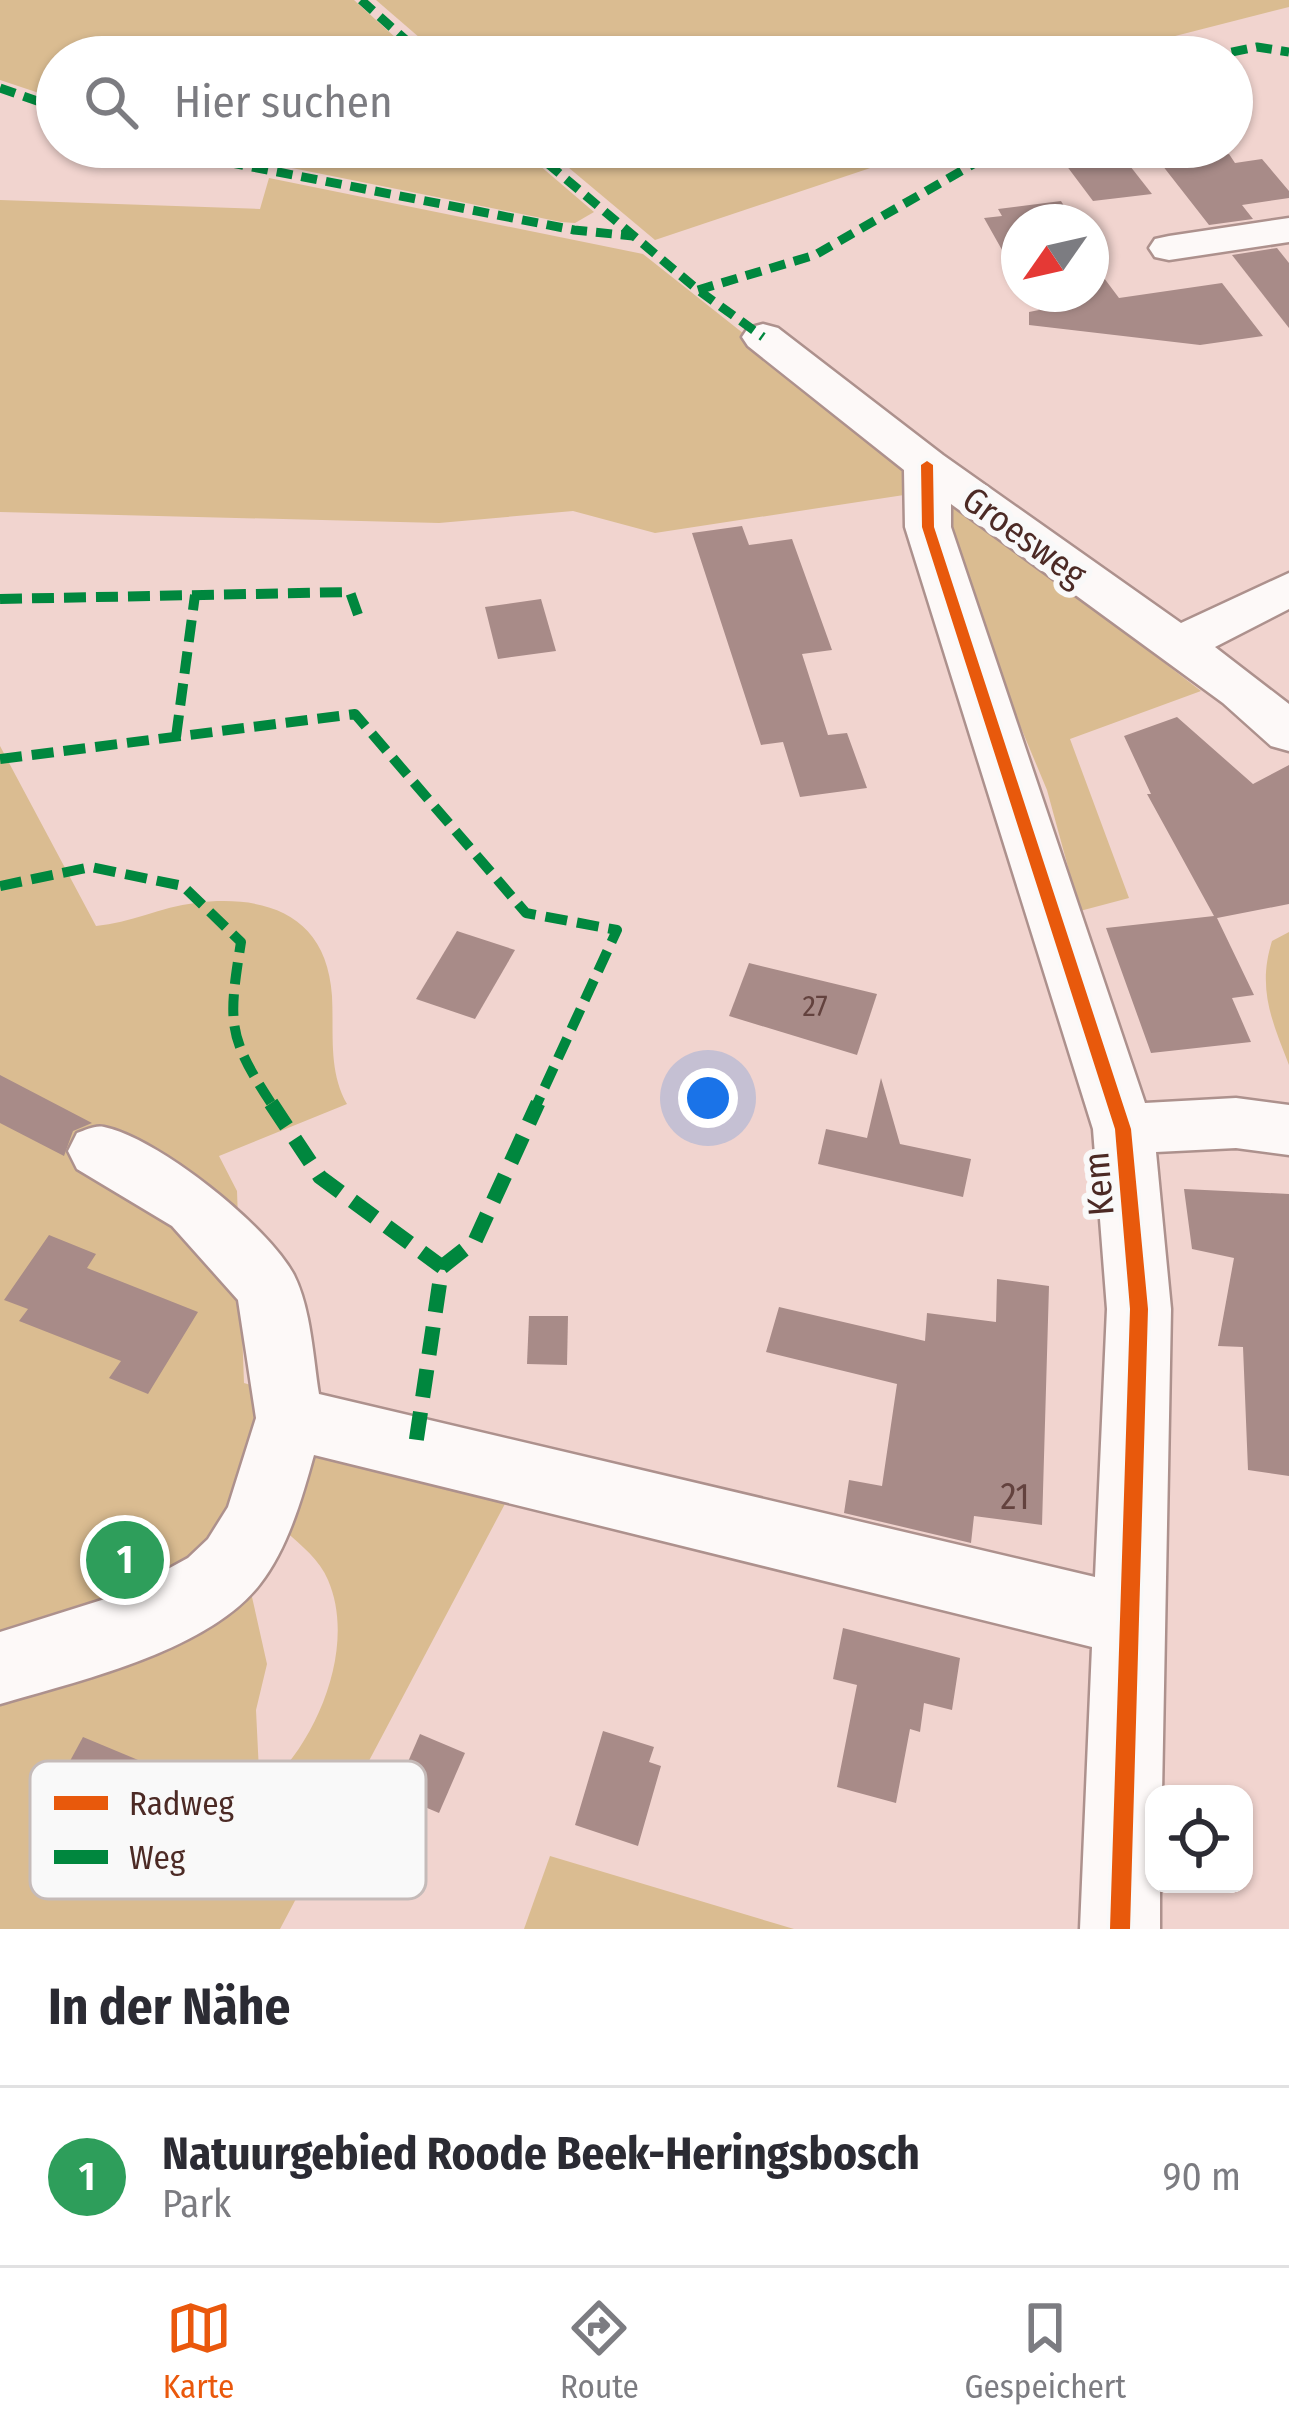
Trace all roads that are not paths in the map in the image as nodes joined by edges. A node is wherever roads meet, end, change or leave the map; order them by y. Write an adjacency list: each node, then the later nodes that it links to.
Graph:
1 (1289, 230): 2 (street)
2 (1168, 248)
3 (763, 338): 4 (street, Groesweg)
4 (927, 465): 6 (street, Groesweg); 8 (street, Kem)
5 (1289, 589): 6 (street)
6 (1176, 646): 7 (street, Groesweg)
7 (1289, 733)
8 (1124, 1130): 9 (street); 12 (street, Kem)
9 (1289, 1130)
10 (99, 1151): 11 (street)
11 (290, 1418): 12 (street); 13 (street)
12 (1132, 1622): 14 (street, Kem)
13 (0, 1668)
14 (1120, 1929)

